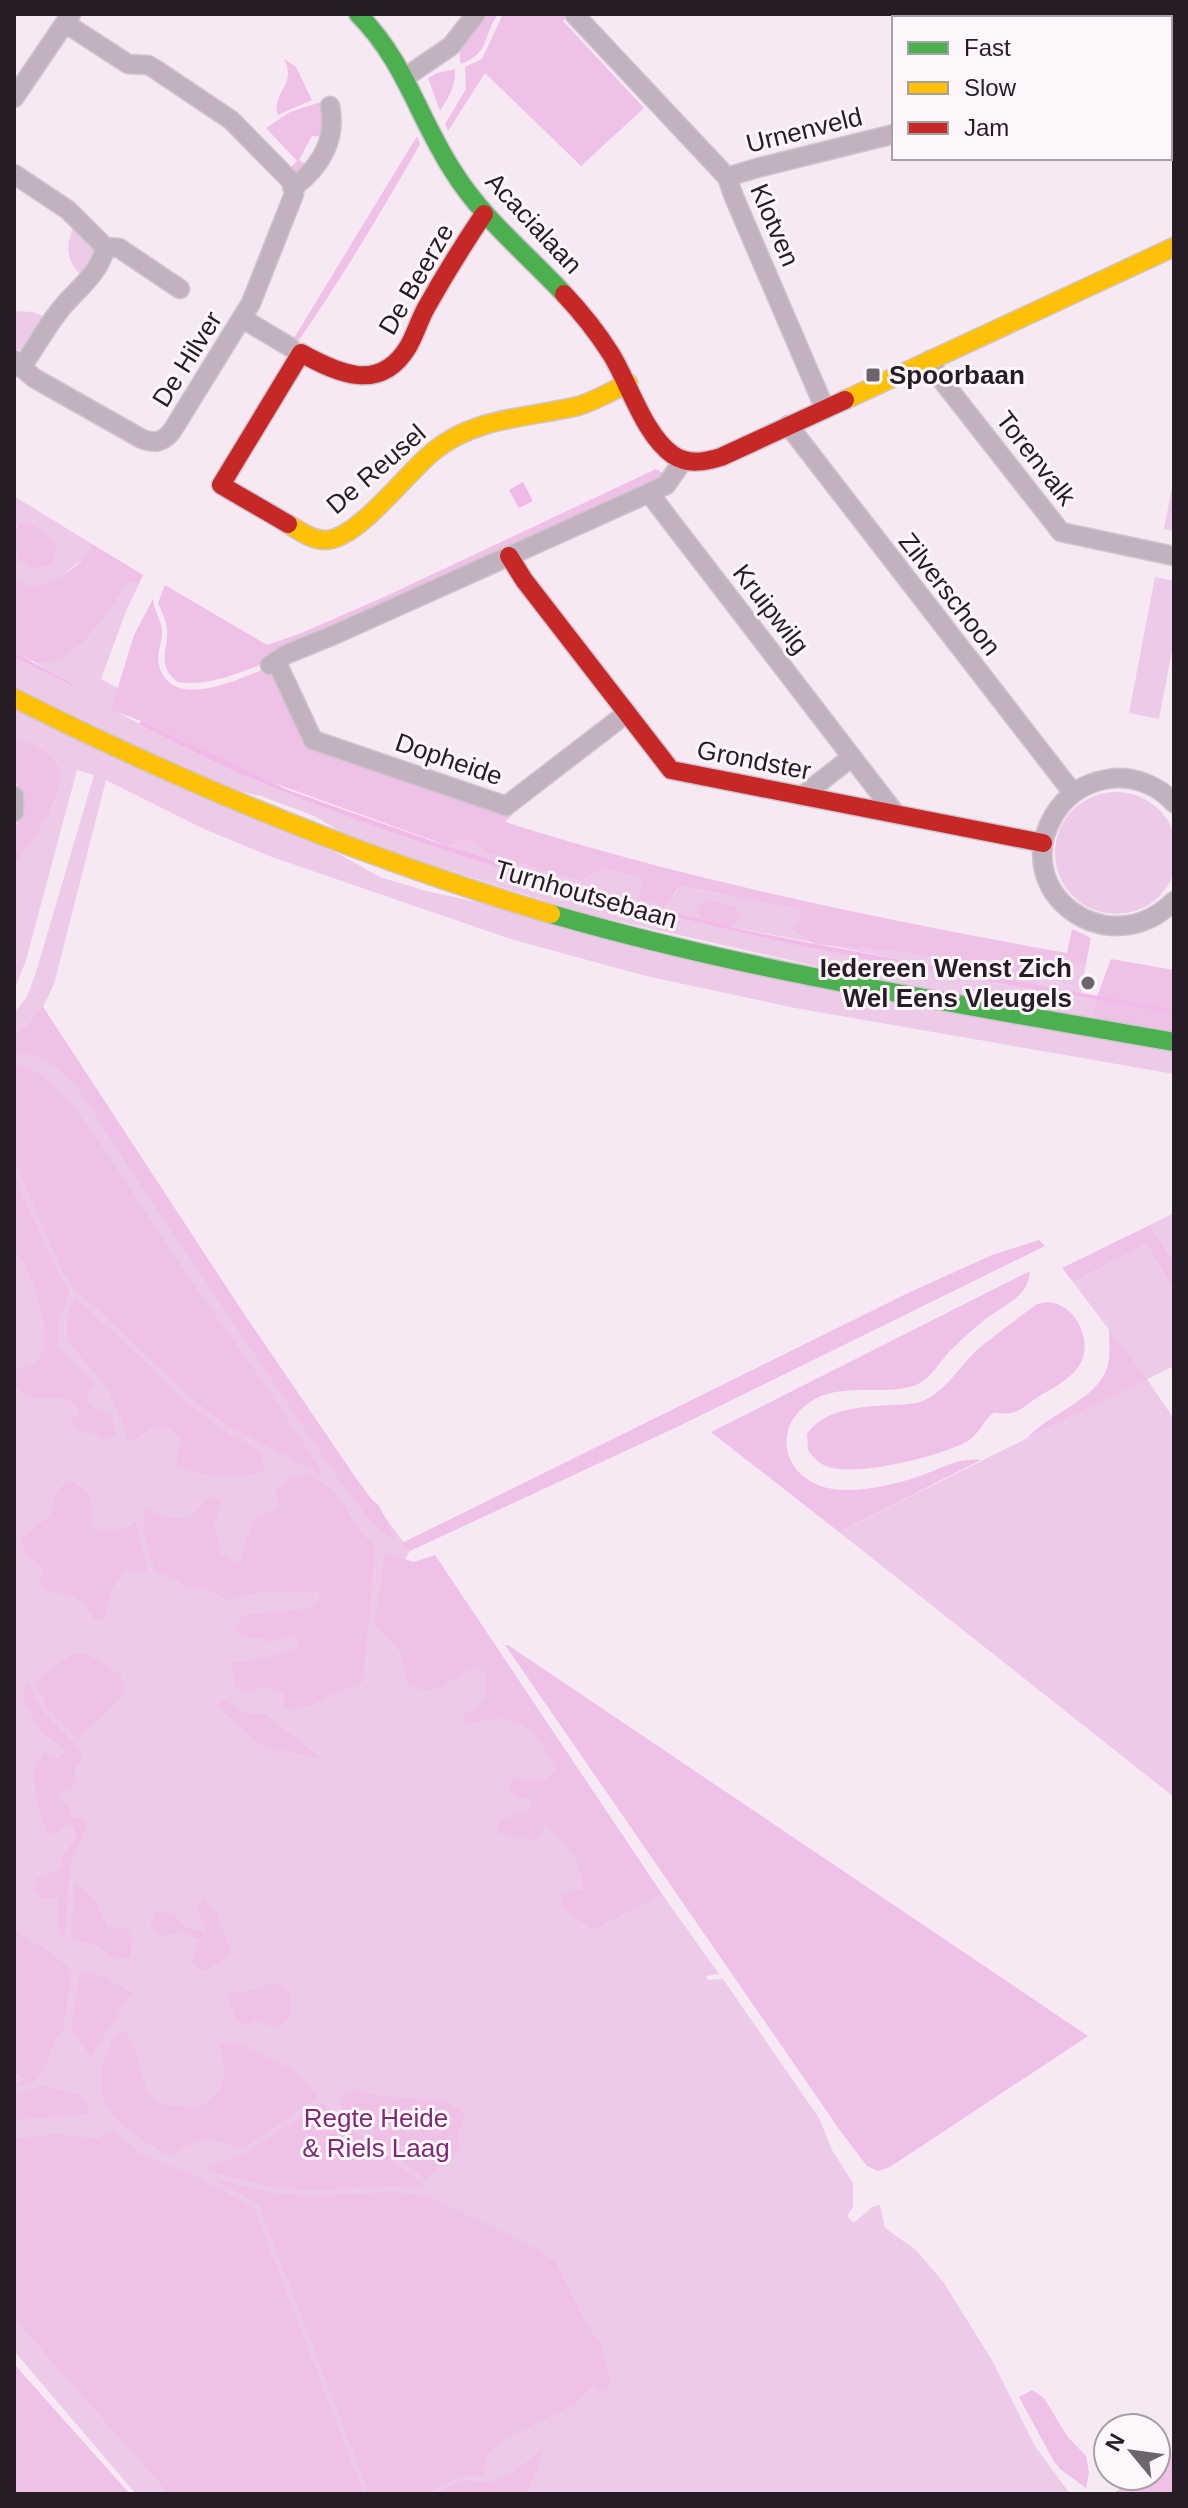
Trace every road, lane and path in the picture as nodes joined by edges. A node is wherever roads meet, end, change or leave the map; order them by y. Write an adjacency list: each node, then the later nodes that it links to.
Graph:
1 (358, 14): 5 (street, Acacialaan)
2 (476, 14): 5 (street)
3 (575, 15): 10 (street, Klotven)
4 (68, 18): 6 (street); 11 (street)
5 (407, 76): 12 (street, Acacialaan)
6 (14, 98)
7 (330, 106): 11 (street, De Hilver)
8 (892, 134): 10 (street, Urnenveld)
9 (14, 174): 13 (street)
10 (727, 177): 21 (street, Klotven)
11 (294, 187): 16 (street, De Hilver)
12 (484, 214): 17 (street, De Beerze); 20 (street, Acacialaan)
13 (105, 247): 15 (street); 19 (street)
14 (1174, 247): 18 (street)
15 (180, 289)
16 (243, 319): 17 (street); 19 (street, De Hilver)
17 (296, 350): 20 (street, De Reusel)
18 (930, 360): 21 (street); 26 (street, Torenvalk)
19 (18, 364)
20 (628, 383): 23 (street, Acacialaan)
21 (825, 409): 22 (street)
22 (788, 425): 23 (street); 30 (street, Zilverschoon)
23 (683, 461): 24 (street)
24 (649, 493): 25 (street); 29 (street, Kruipwilg)
25 (509, 556): 28 (street, Grondster); 28 (street, Dopheide)
26 (1174, 556)
27 (14, 698): 38 (street, Turnhoutsebaan)
28 (627, 713): 32 (street, Grondster)
29 (852, 757): 32 (street); 35 (street, Kruipwilg)
30 (1073, 793): 33 (street); 36 (street)
31 (14, 796): 34 (street)
32 (802, 796): 35 (street, Grondster)
33 (1174, 803)
34 (14, 812)
35 (895, 813): 36 (street, Grondster)
36 (1043, 843): 37 (street)
37 (1174, 901)
38 (1174, 1042)

